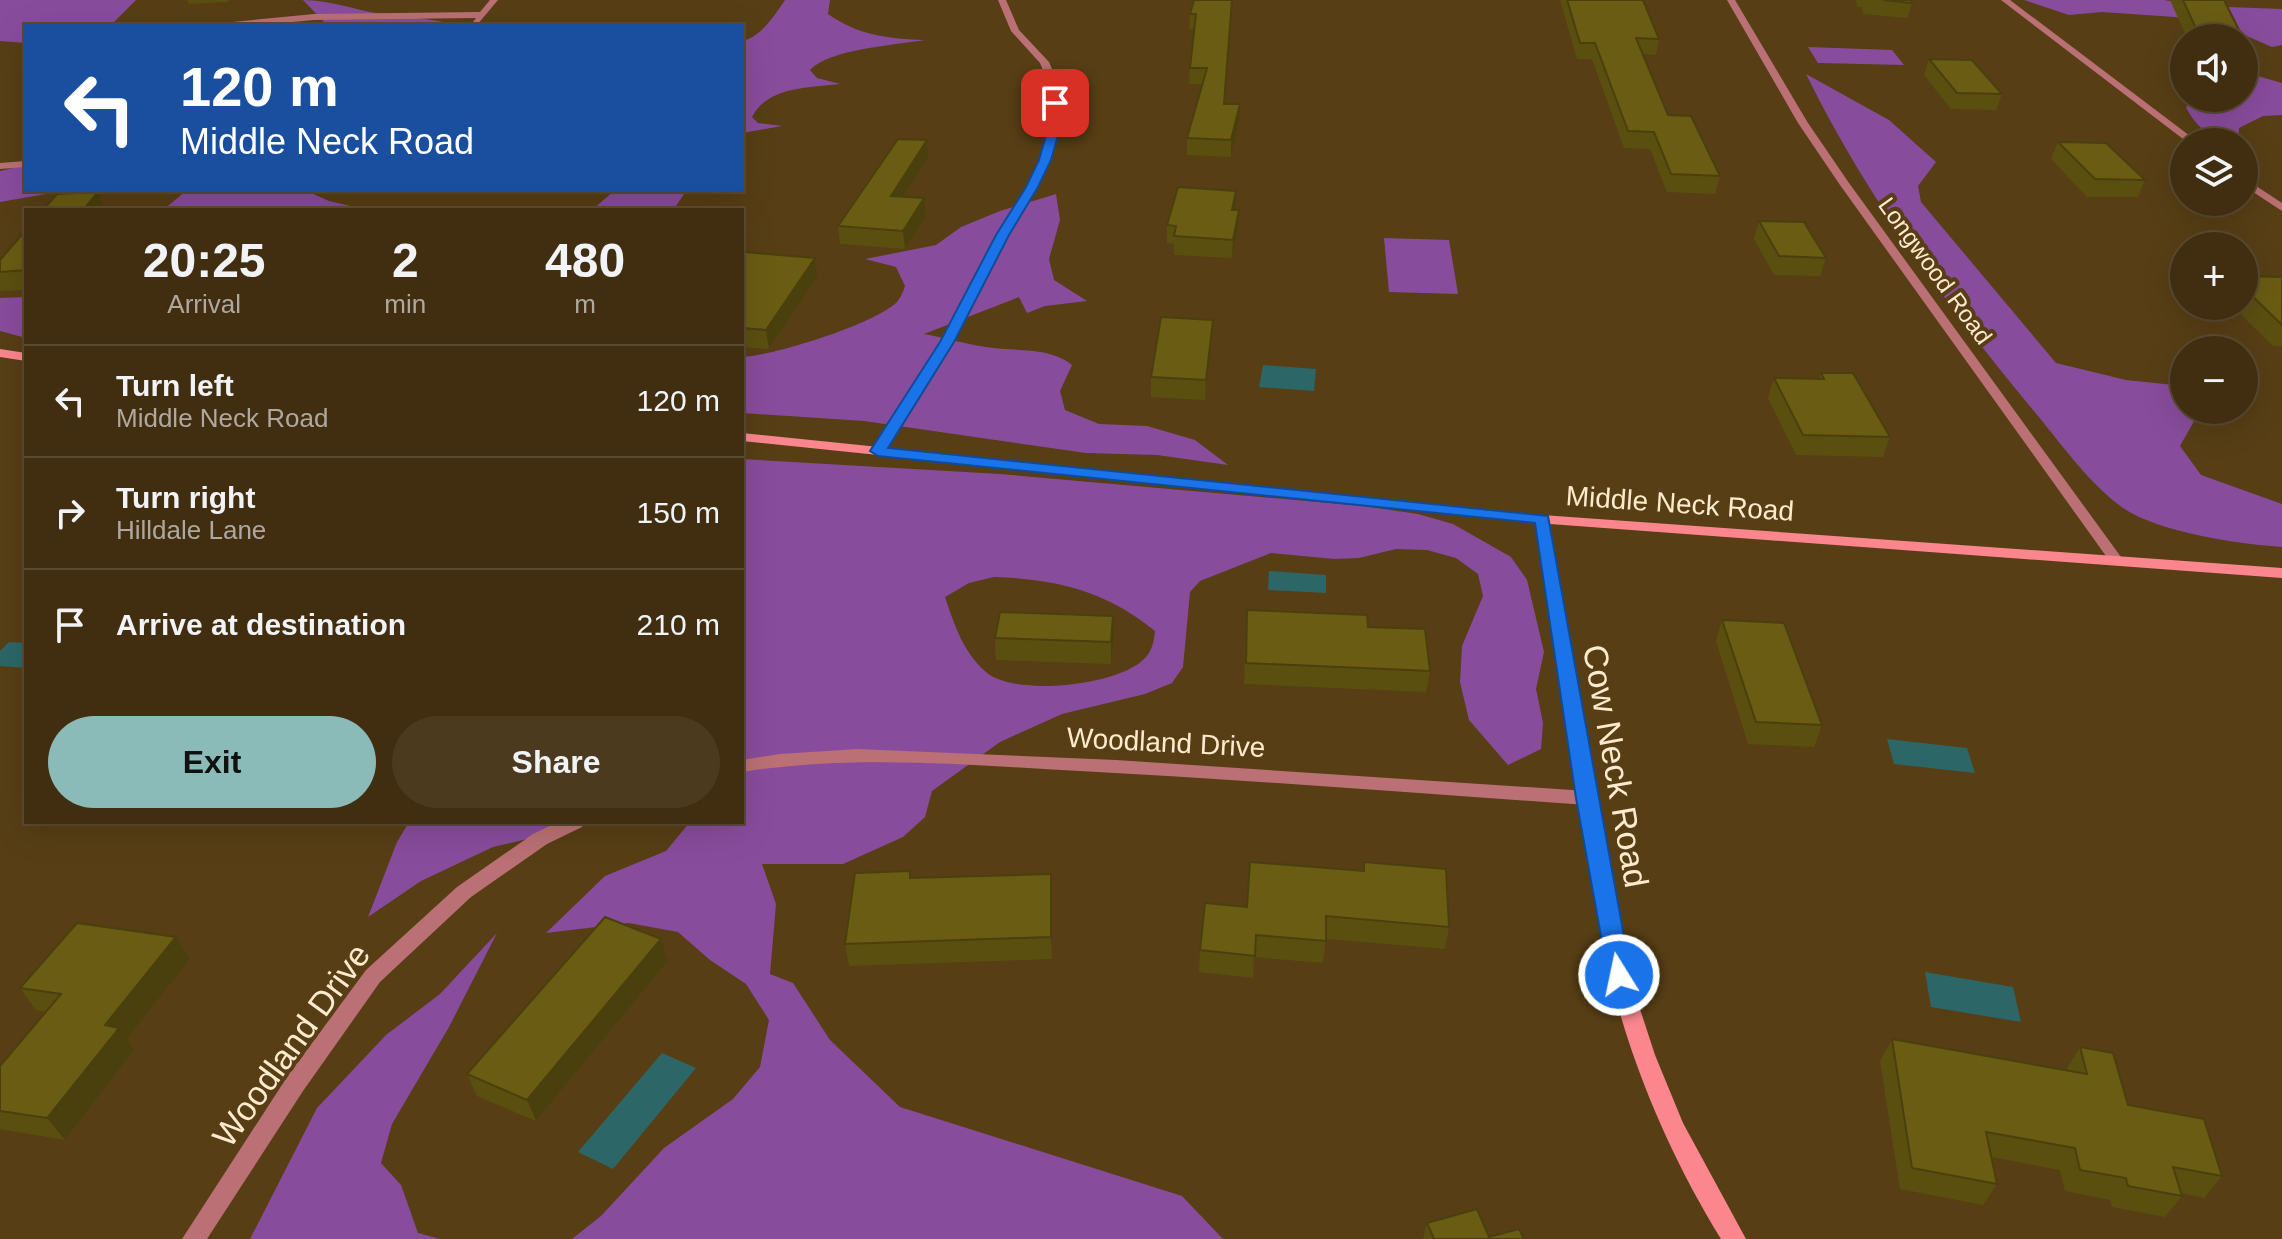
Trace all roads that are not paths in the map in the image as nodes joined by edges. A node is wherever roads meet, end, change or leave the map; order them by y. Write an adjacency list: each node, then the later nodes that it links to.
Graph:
1 (494, 0): 5 (street)
2 (1002, 0): 16 (street)
3 (1731, 0): 18 (street, Longwood Road)
4 (2005, 0): 8 (street)
5 (482, 15): 6 (street); 7 (street)
6 (242, 24)
7 (475, 24)
8 (2174, 128)
9 (24, 164): 10 (street)
10 (0, 166)
11 (2258, 191): 12 (street)
12 (2282, 208)
13 (0, 353): 14 (main road)
14 (24, 357)
15 (744, 437): 16 (main road, Middle Neck Road)
16 (878, 451): 17 (main road, Middle Neck Road)
17 (1542, 519): 18 (main road, Middle Neck Road); 21 (main road, Cow Neck Road)
18 (2116, 560): 19 (main road, Middle Neck Road)
19 (2282, 573)
20 (744, 766): 21 (street, Woodland Drive)
21 (1587, 798): 24 (main road, Cow Neck Road)
22 (571, 824): 23 (street, Woodland Drive)
23 (194, 1239)
24 (1734, 1239)

